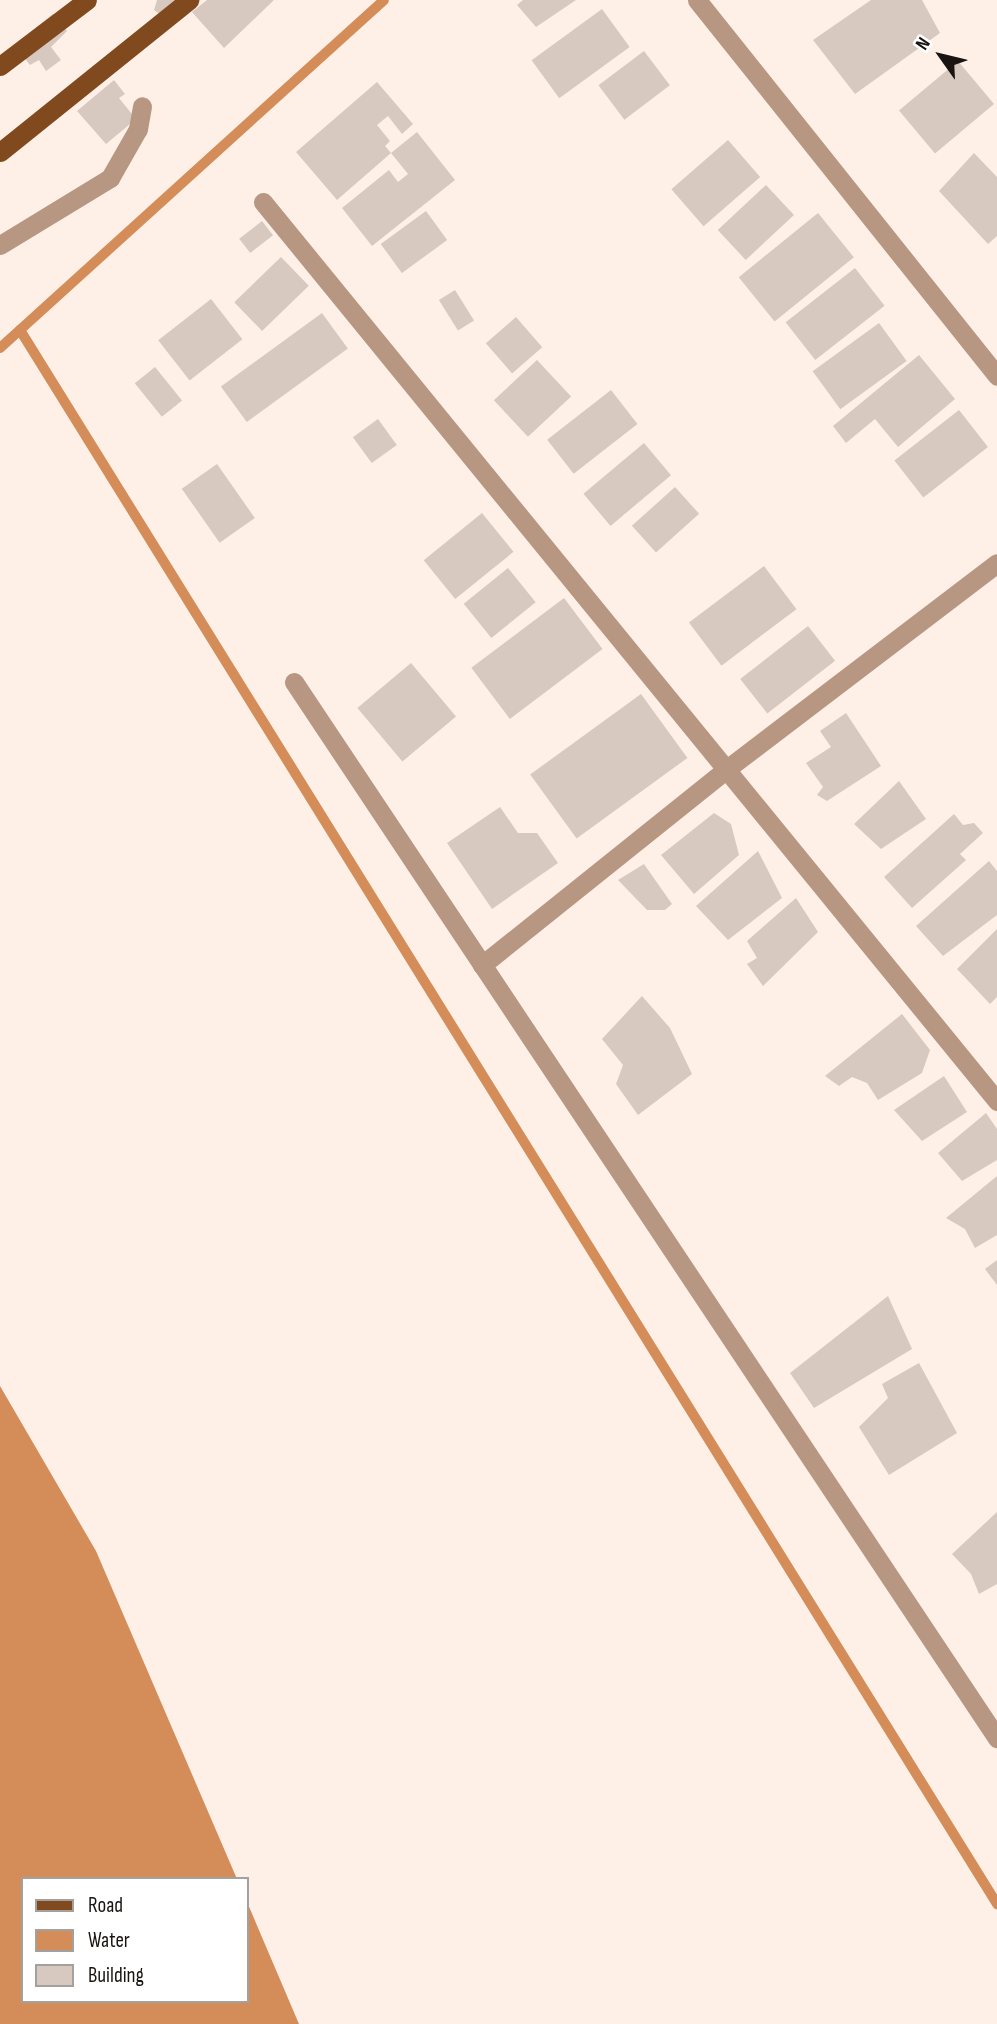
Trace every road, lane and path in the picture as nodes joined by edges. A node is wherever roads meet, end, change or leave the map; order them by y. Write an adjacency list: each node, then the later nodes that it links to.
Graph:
1 (87, 0): 4 (main road)
2 (189, 0): 6 (main road)
3 (697, 0): 9 (street)
4 (0, 66)
5 (142, 106): 8 (street)
6 (0, 152)
7 (263, 202): 12 (street)
8 (0, 245)
9 (997, 376)
10 (997, 563): 12 (street)
11 (293, 682): 13 (street)
12 (728, 768): 13 (street); 14 (street)
13 (482, 965): 15 (street)
14 (997, 1101)
15 (997, 1738)

